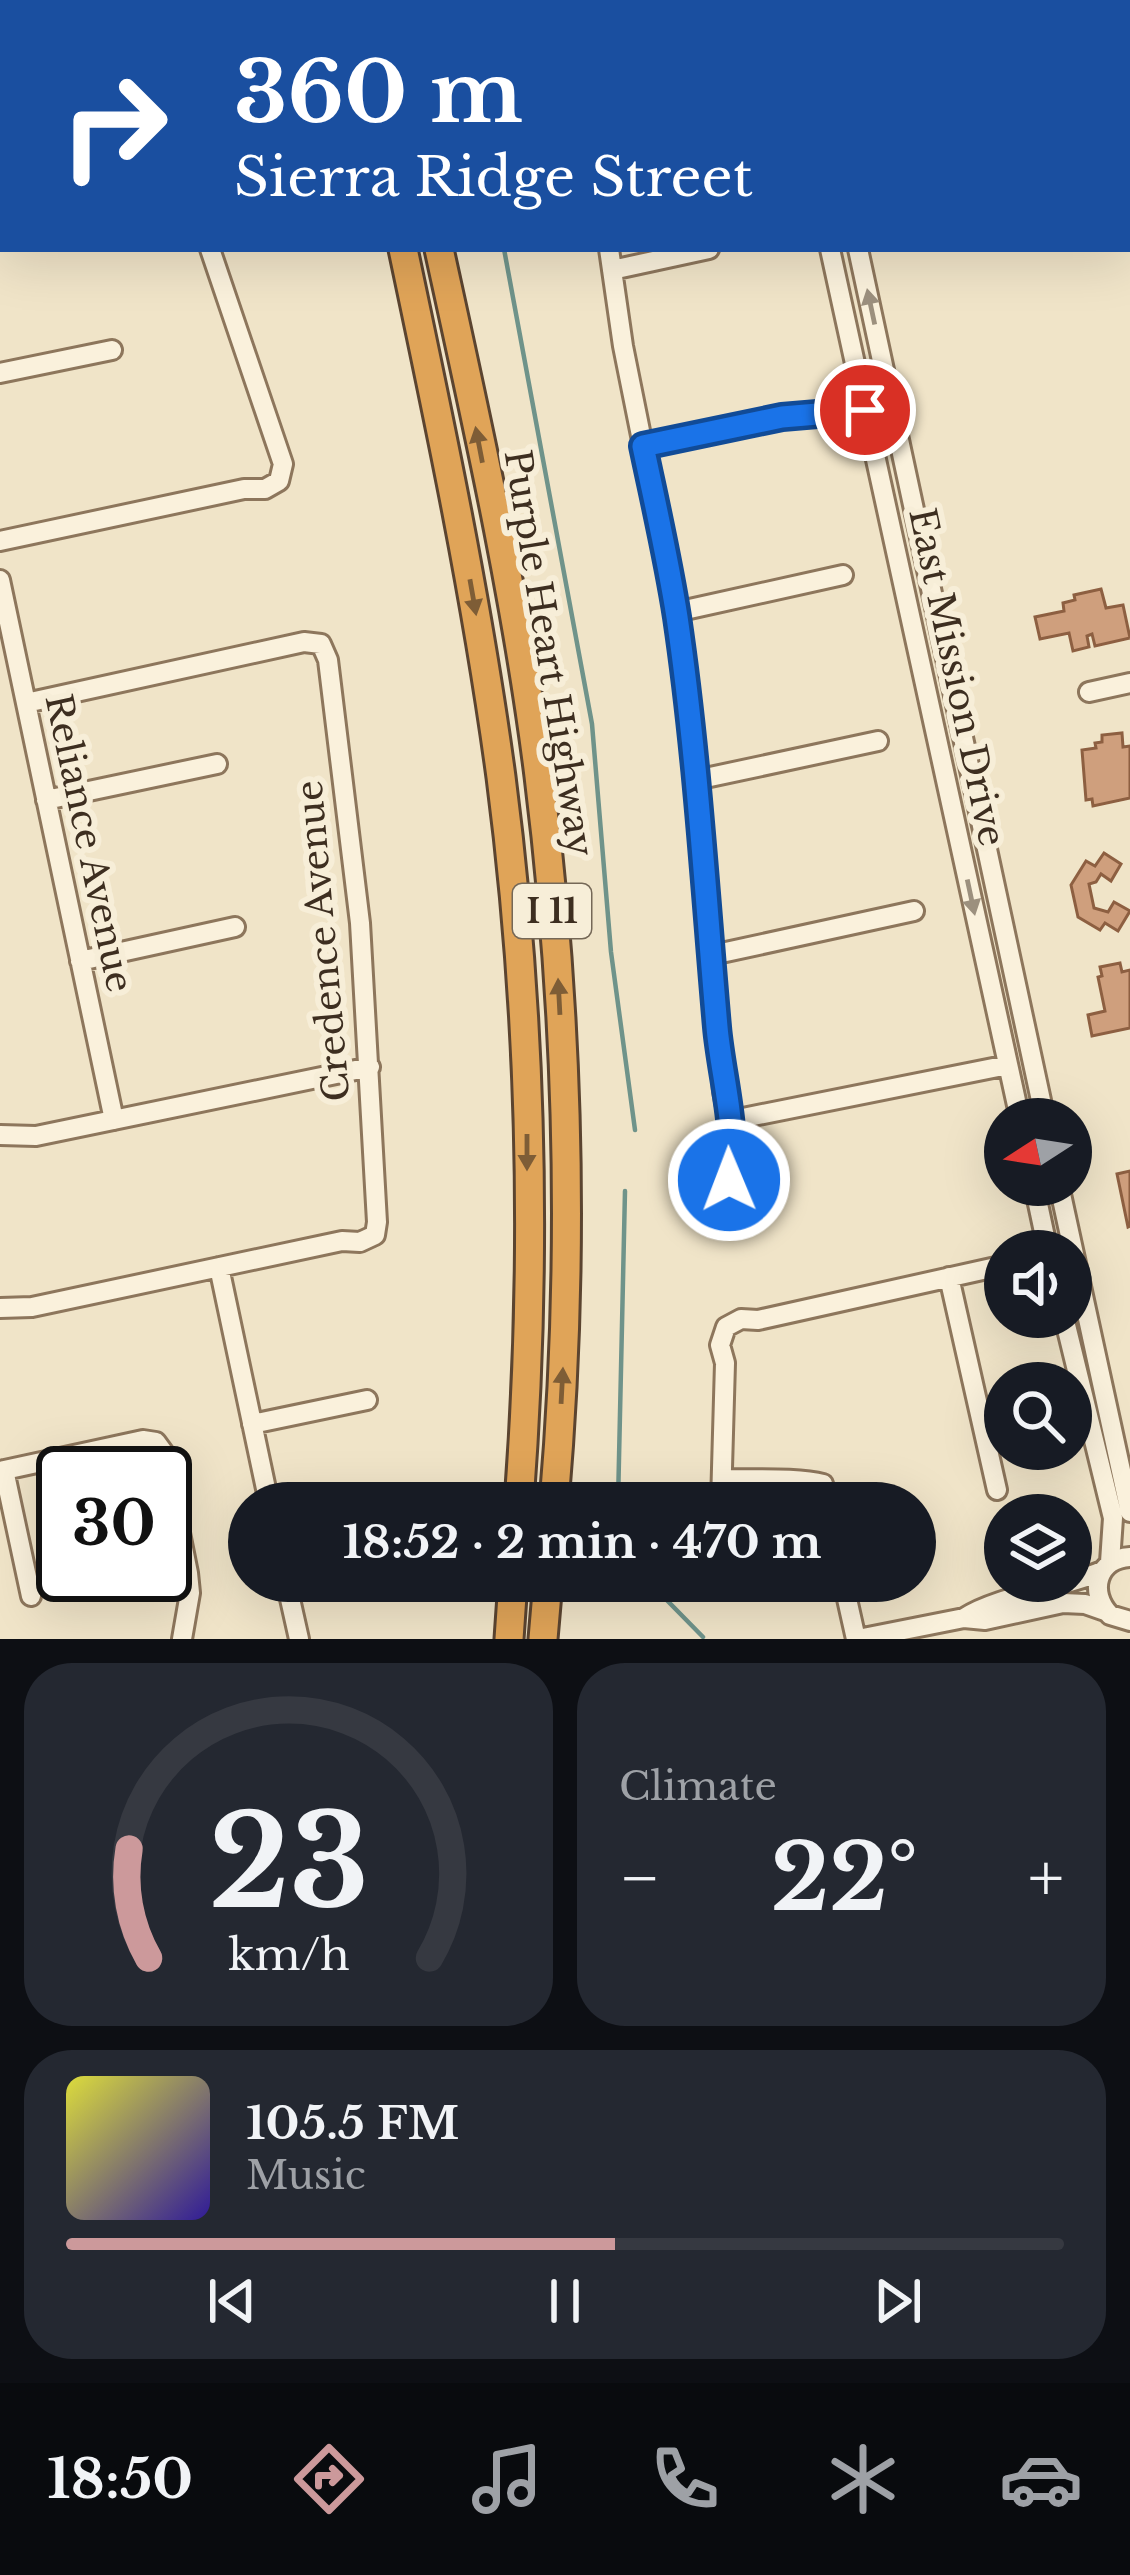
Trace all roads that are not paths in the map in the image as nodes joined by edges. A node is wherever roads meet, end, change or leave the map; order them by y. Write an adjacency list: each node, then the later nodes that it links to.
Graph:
1 (211, 252): 17 (street)
2 (394, 252): 14 (highway)
3 (404, 252): 14 (highway, Purple Heart Highway / I 11)
4 (440, 252): 11 (highway, Purple Heart Highway / I 11)
5 (456, 252): 11 (highway)
6 (610, 252): 10 (street)
7 (695, 252): 10 (street)
8 (831, 252): 15 (street, East Mission Drive)
9 (859, 252): 19 (street, East Mission Drive, one-way to 9)
10 (613, 270): 16 (street)
11 (456, 327): 54 (highway, Purple Heart Highway / I 11, one-way to 11)
12 (112, 350): 13 (street)
13 (0, 373)
14 (435, 400): 53 (highway, Purple Heart Highway / I 11, one-way to 53)
15 (865, 410): 16 (street); 19 (street); 33 (street, East Mission Drive, one-way to 33)
16 (643, 446): 21 (street)
17 (0, 541)
18 (843, 575): 21 (street)
19 (929, 577): 36 (street, East Mission Drive)
20 (0, 580): 24 (street, Reliance Avenue)
21 (676, 612): 27 (street)
22 (1130, 683): 23 (street)
23 (1089, 692)
24 (26, 703): 28 (street, Reliance Avenue); 34 (street, Credence Avenue)
25 (878, 741): 27 (street)
26 (217, 764): 28 (street)
27 (696, 780): 31 (street)
28 (46, 800): 32 (street, Reliance Avenue)
29 (914, 911): 31 (street)
30 (235, 927): 32 (street)
31 (712, 955): 38 (street)
32 (80, 961): 37 (street, Reliance Avenue)
33 (1008, 1065): 35 (street, East Mission Drive); 38 (street)
34 (370, 1067): 37 (street); 41 (street, Credence Avenue)
35 (1015, 1098)
36 (1041, 1098)
37 (114, 1120): 39 (street)
38 (728, 1121): 40 (street)
39 (0, 1135)
40 (729, 1180)
41 (219, 1267): 44 (street); 48 (street)
42 (984, 1269): 43 (street)
43 (949, 1277): 51 (street); 56 (street)
44 (0, 1308)
45 (1092, 1328): 49 (street)
46 (1069, 1338): 58 (street)
47 (367, 1400): 48 (street)
48 (252, 1424): 52 (street)
49 (1124, 1450): 57 (street)
50 (2, 1470): 59 (street); 67 (street)
51 (722, 1479): 55 (street)
52 (264, 1482)
53 (520, 1482)
54 (555, 1482)
55 (777, 1482)
56 (997, 1490)
57 (1130, 1512)
58 (1114, 1563): 64 (street); 65 (street)
59 (31, 1595)
60 (291, 1602): 68 (street)
61 (512, 1602): 66 (highway)
62 (546, 1602): 69 (highway)
63 (848, 1602): 70 (street)
64 (1117, 1617): 65 (street); 72 (street)
65 (964, 1618): 70 (street); 71 (street)
66 (509, 1635)
67 (182, 1639)
68 (298, 1639)
69 (543, 1639)
70 (857, 1639)
71 (969, 1639)
72 (1129, 1639)

